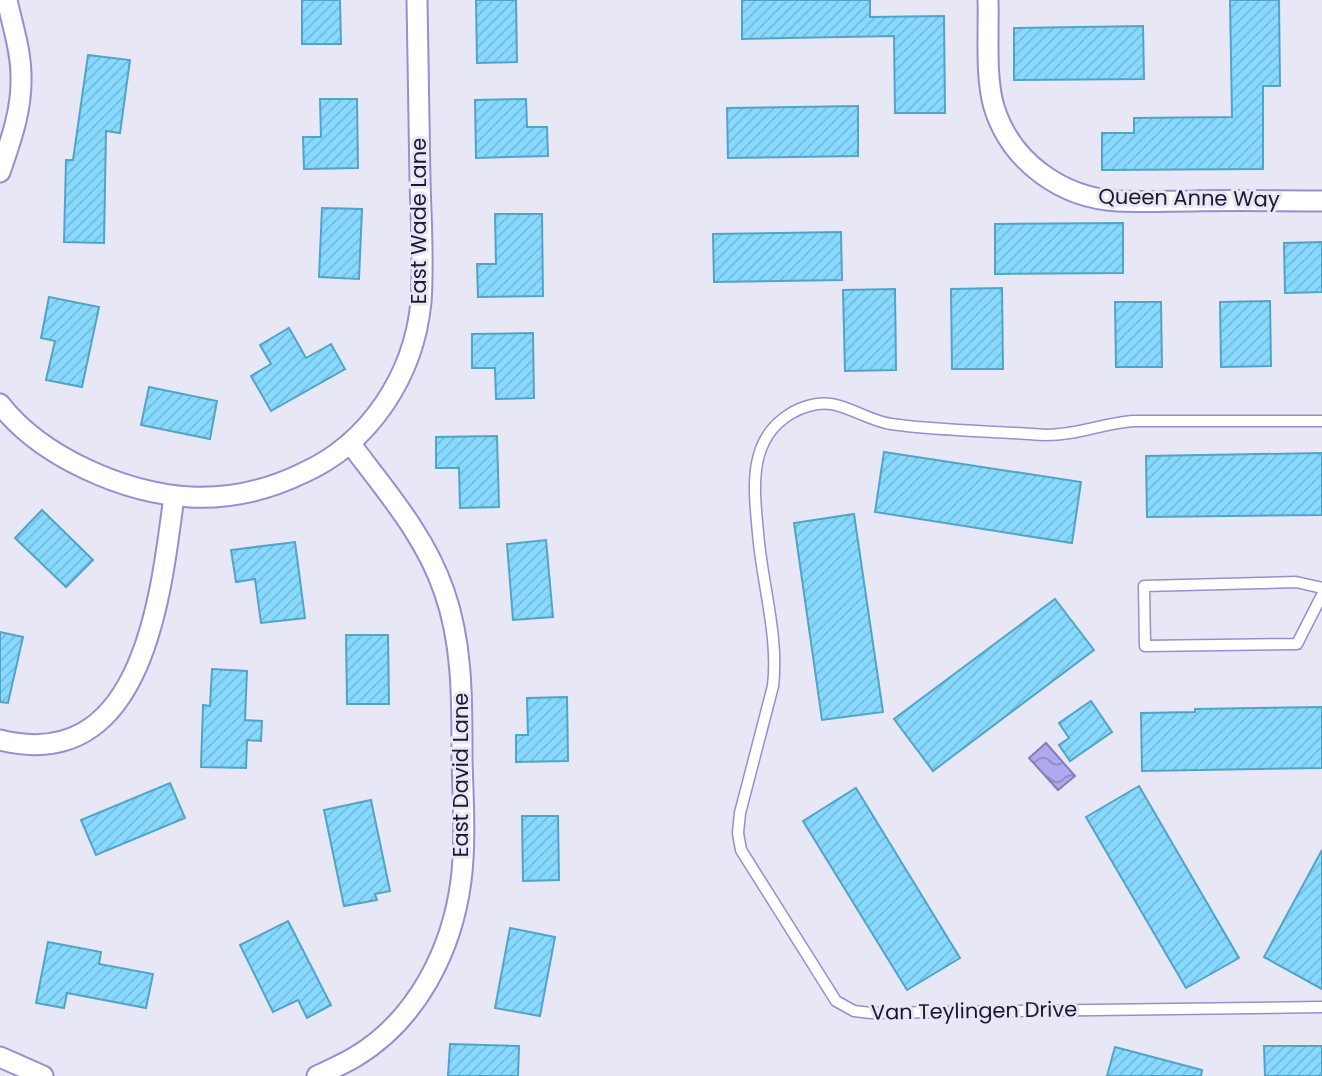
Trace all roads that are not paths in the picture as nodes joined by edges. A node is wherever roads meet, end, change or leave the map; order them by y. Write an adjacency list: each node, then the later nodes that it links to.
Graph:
1 (7, 0): 4 (street)
2 (417, 0): 8 (street, East Wade Lane)
3 (988, 0): 5 (street, Queen Anne Way)
4 (0, 172)
5 (1322, 201)
6 (0, 404): 9 (street, East Wade Lane)
7 (1322, 421): 13 (lane, Van Teylingen Drive)
8 (350, 443): 9 (street, East Wade Lane); 16 (street, East David Lane)
9 (174, 496): 12 (street)
10 (1322, 588): 11 (lane)
11 (1322, 595)
12 (0, 740)
13 (1322, 1007)
14 (0, 1057): 15 (street)
15 (43, 1076)
16 (317, 1076)

